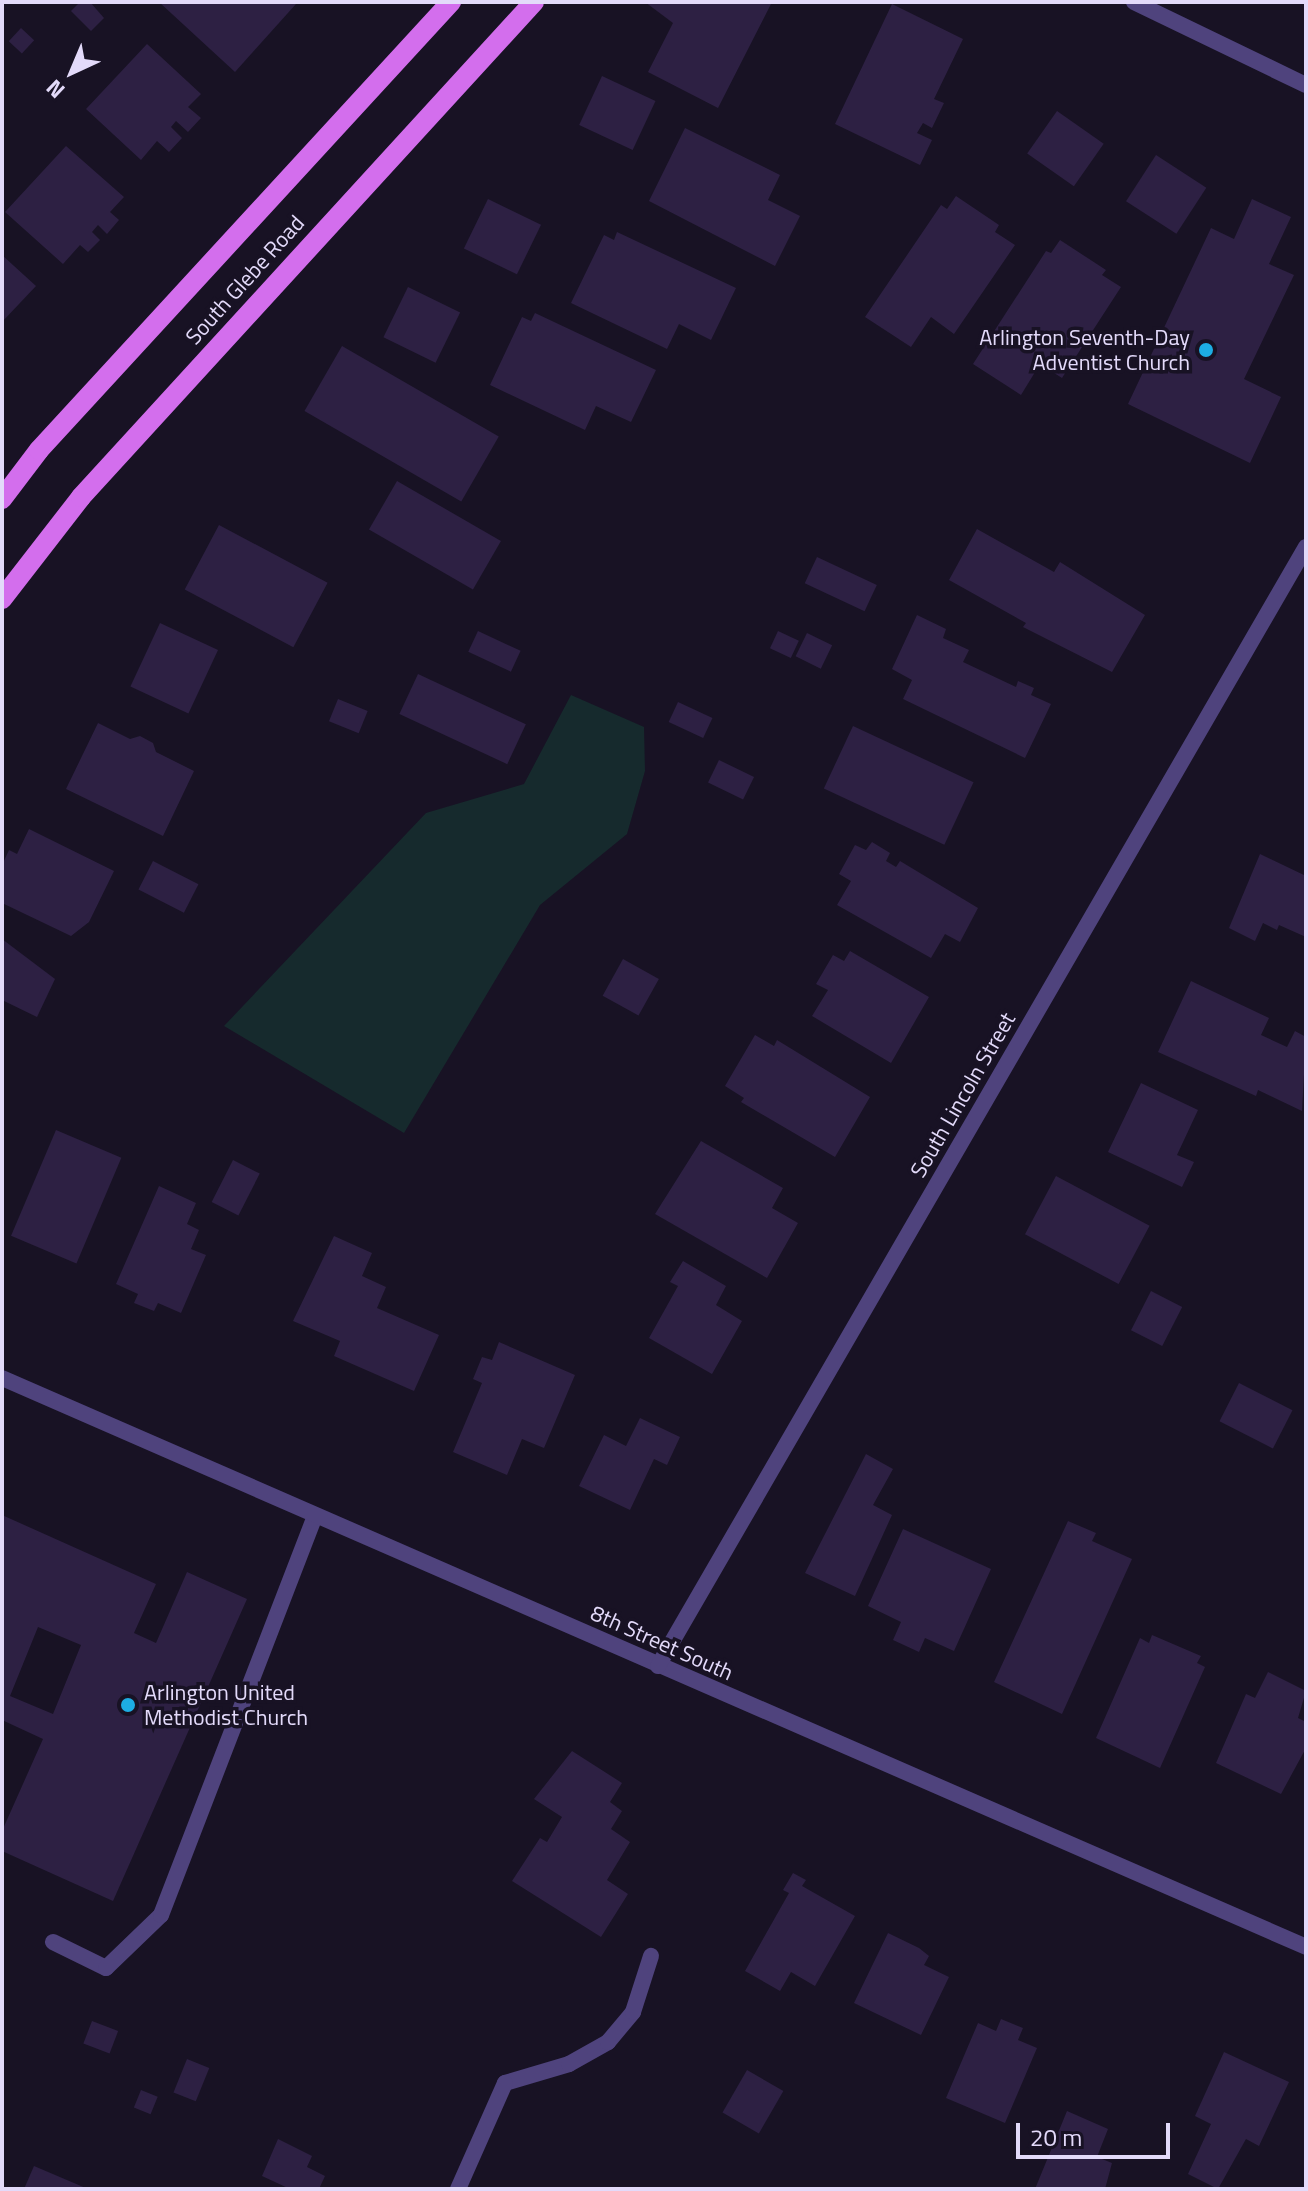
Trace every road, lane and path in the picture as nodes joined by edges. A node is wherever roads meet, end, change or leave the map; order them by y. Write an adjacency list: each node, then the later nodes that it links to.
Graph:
1 (451, 2): 5 (main road, South Glebe Road)
2 (534, 2): 7 (main road, South Glebe Road)
3 (1134, 2): 4 (street)
4 (1306, 85)
5 (2, 499)
6 (1306, 547): 10 (street, South Lincoln Street)
7 (2, 599)
8 (2, 1378): 9 (street, 8th Street South)
9 (315, 1516): 10 (street, 8th Street South); 11 (street)
10 (658, 1666): 12 (street, 8th Street South)
11 (53, 1942)
12 (1306, 1947)
13 (651, 1956): 14 (street)
14 (458, 2189)

